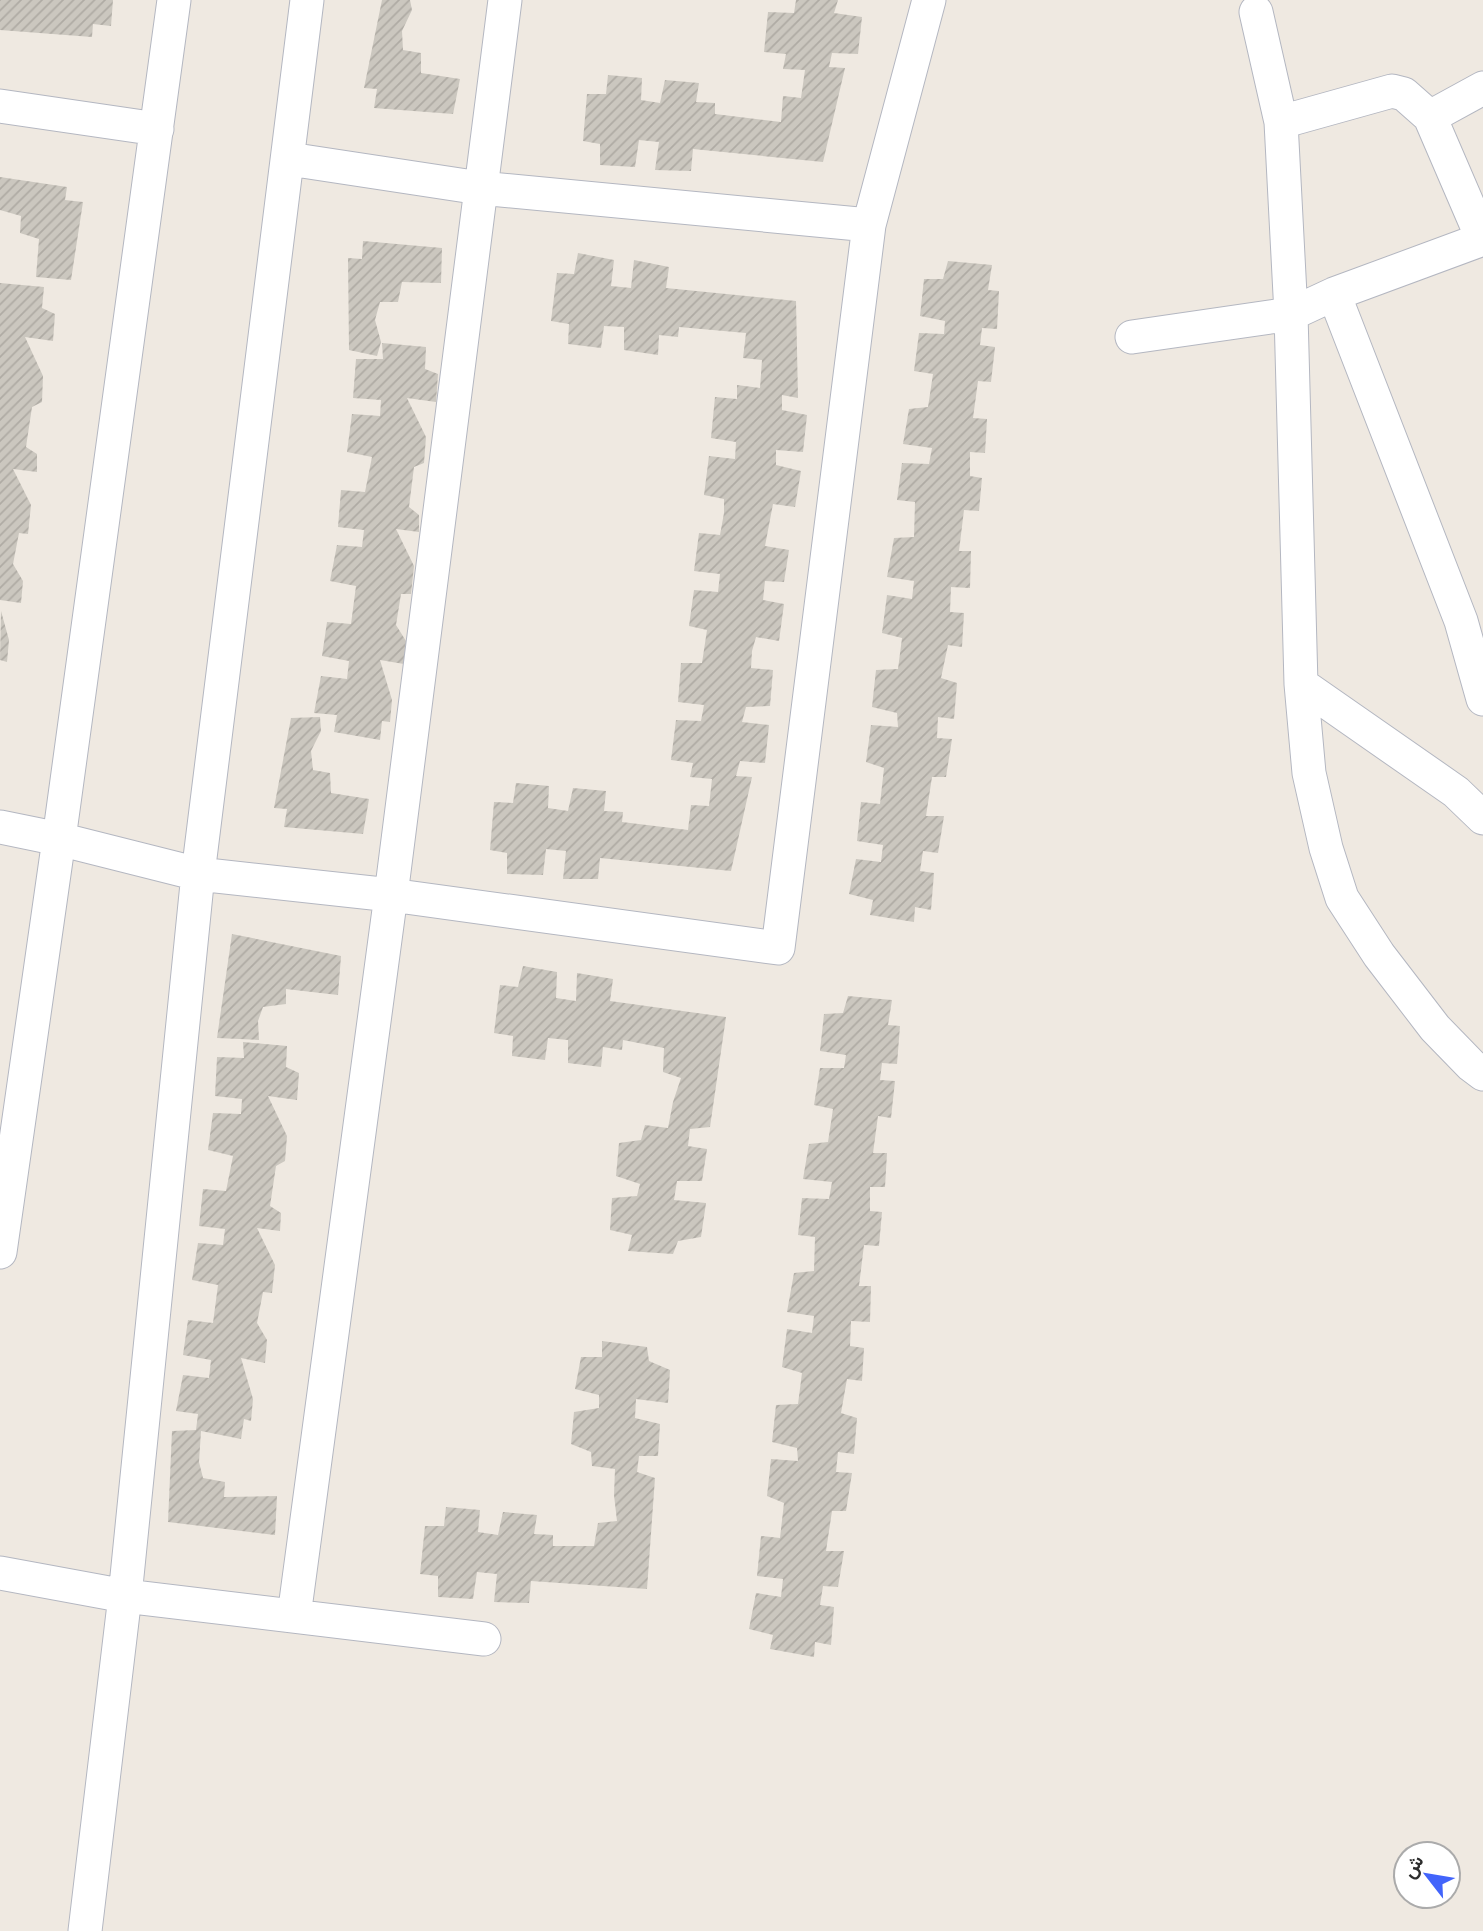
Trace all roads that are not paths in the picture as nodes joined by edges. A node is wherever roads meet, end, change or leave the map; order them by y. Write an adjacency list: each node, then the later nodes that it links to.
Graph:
1 (174, 0): 10 (street)
2 (307, 0): 11 (street)
3 (505, 0): 12 (street)
4 (929, 0): 13 (street)
5 (1256, 12): 9 (street)
6 (1483, 88): 8 (street)
7 (0, 106): 10 (street)
8 (1430, 117): 9 (street); 14 (street)
9 (1281, 122): 16 (street)
10 (156, 129): 22 (street)
11 (289, 159): 12 (street); 23 (street)
12 (480, 188): 13 (street); 24 (street)
13 (869, 225): 24 (street)
14 (1483, 240): 15 (street)
15 (1334, 294): 16 (street); 19 (street)
16 (1291, 314): 17 (street); 18 (street)
17 (1132, 337)
18 (1301, 684): 20 (street); 25 (street)
19 (1483, 699)
20 (1483, 818)
21 (0, 827): 22 (street)
22 (59, 839): 23 (street); 26 (street)
23 (198, 874): 24 (street); 28 (street)
24 (391, 895): 29 (street)
25 (1483, 1074)
26 (0, 1252)
27 (0, 1573): 28 (street)
28 (125, 1596): 29 (street); 31 (street)
29 (294, 1616): 30 (street)
30 (484, 1639)
31 (85, 1931)

